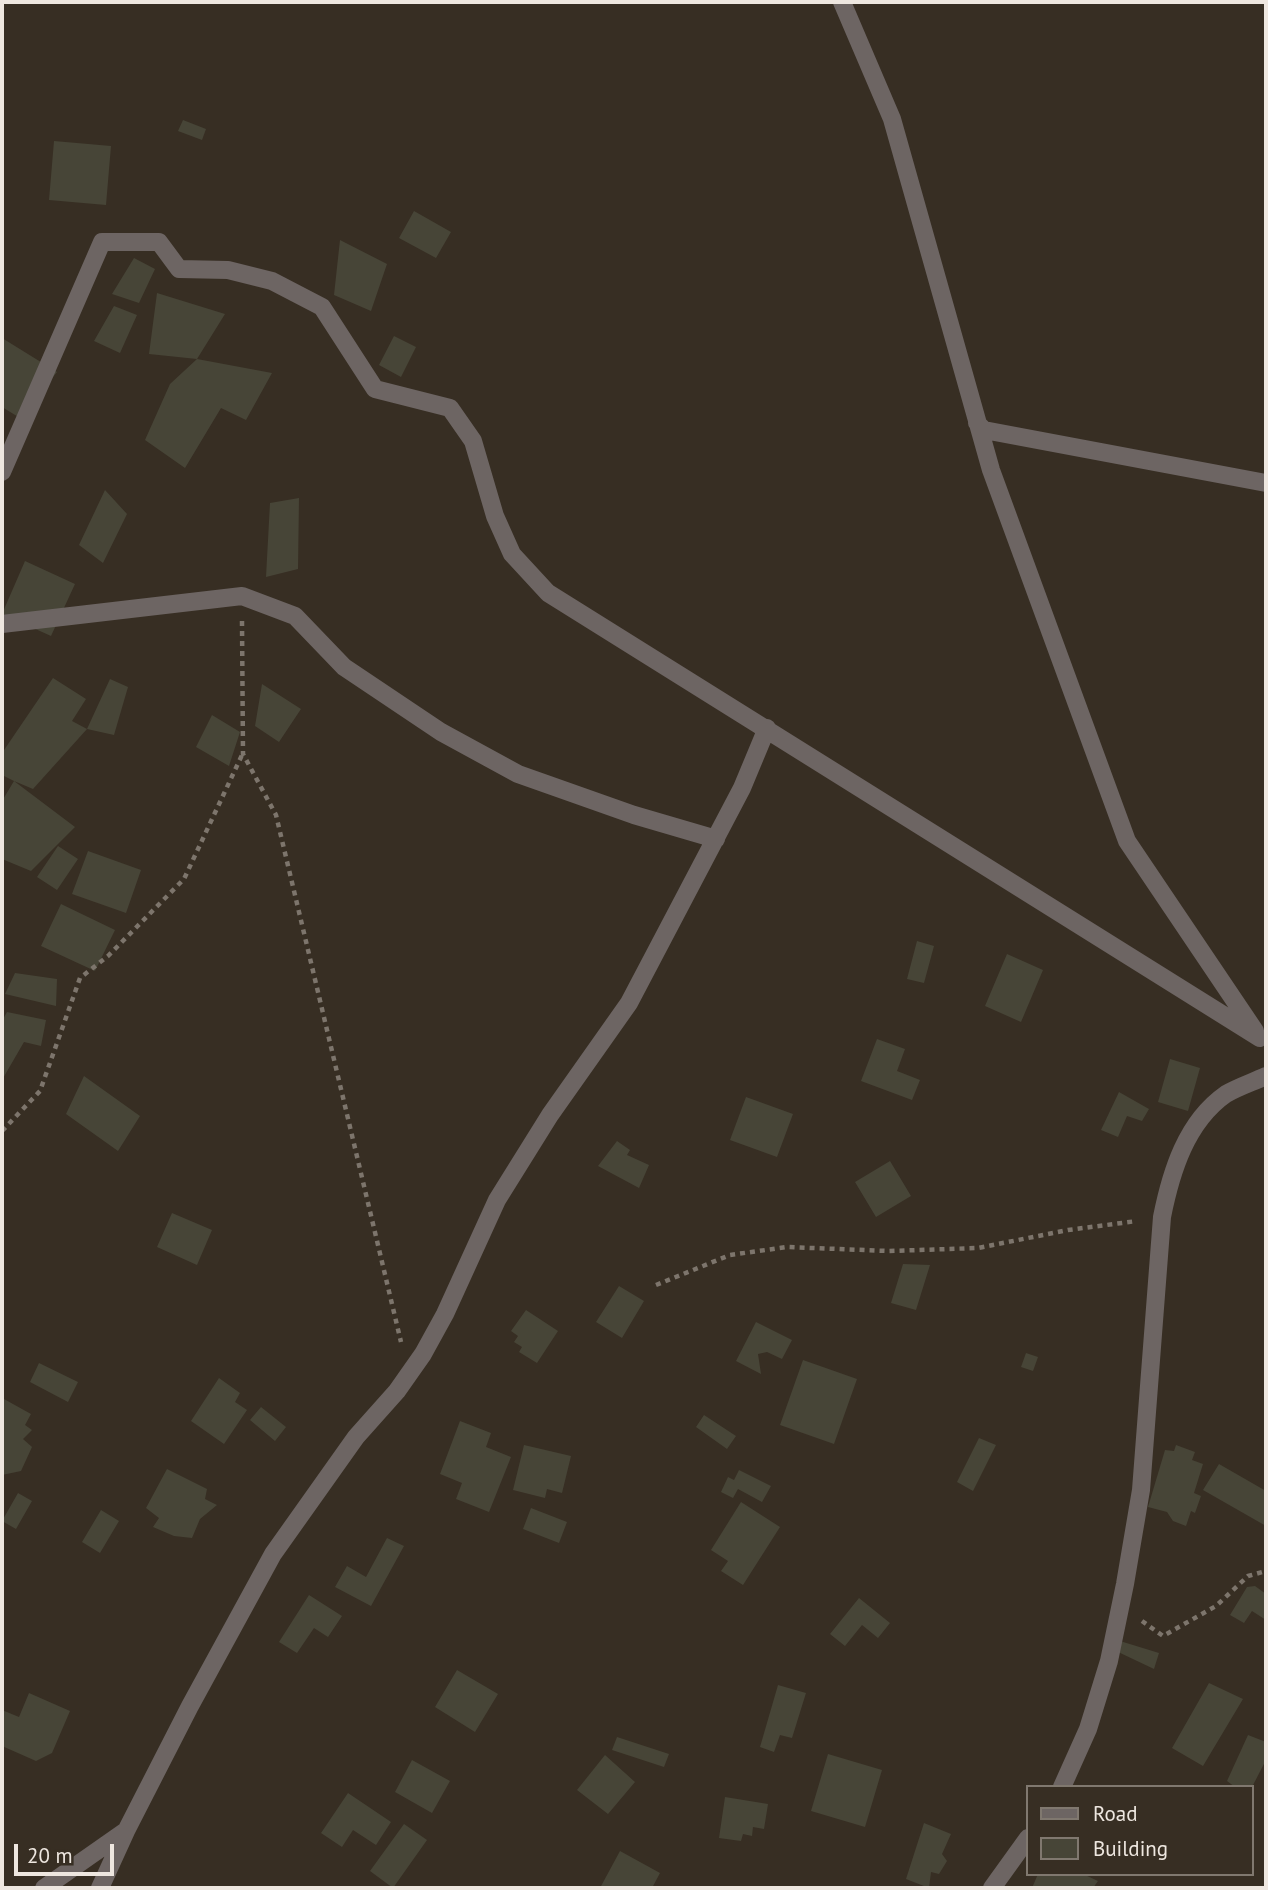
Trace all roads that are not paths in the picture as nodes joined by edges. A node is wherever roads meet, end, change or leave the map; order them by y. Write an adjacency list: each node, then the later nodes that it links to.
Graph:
1 (842, 2): 2 (street)
2 (977, 423): 4 (street); 8 (street)
3 (2, 472): 6 (street)
4 (1266, 483)
5 (2, 624): 7 (street)
6 (767, 728): 7 (street); 8 (street)
7 (716, 839): 11 (street)
8 (1263, 1042)
9 (1266, 1076): 10 (street)
10 (1063, 1785)
11 (125, 1831): 13 (street); 14 (street)
12 (1026, 1841): 15 (street)
13 (44, 1888)
14 (100, 1888)
15 (992, 1888)

